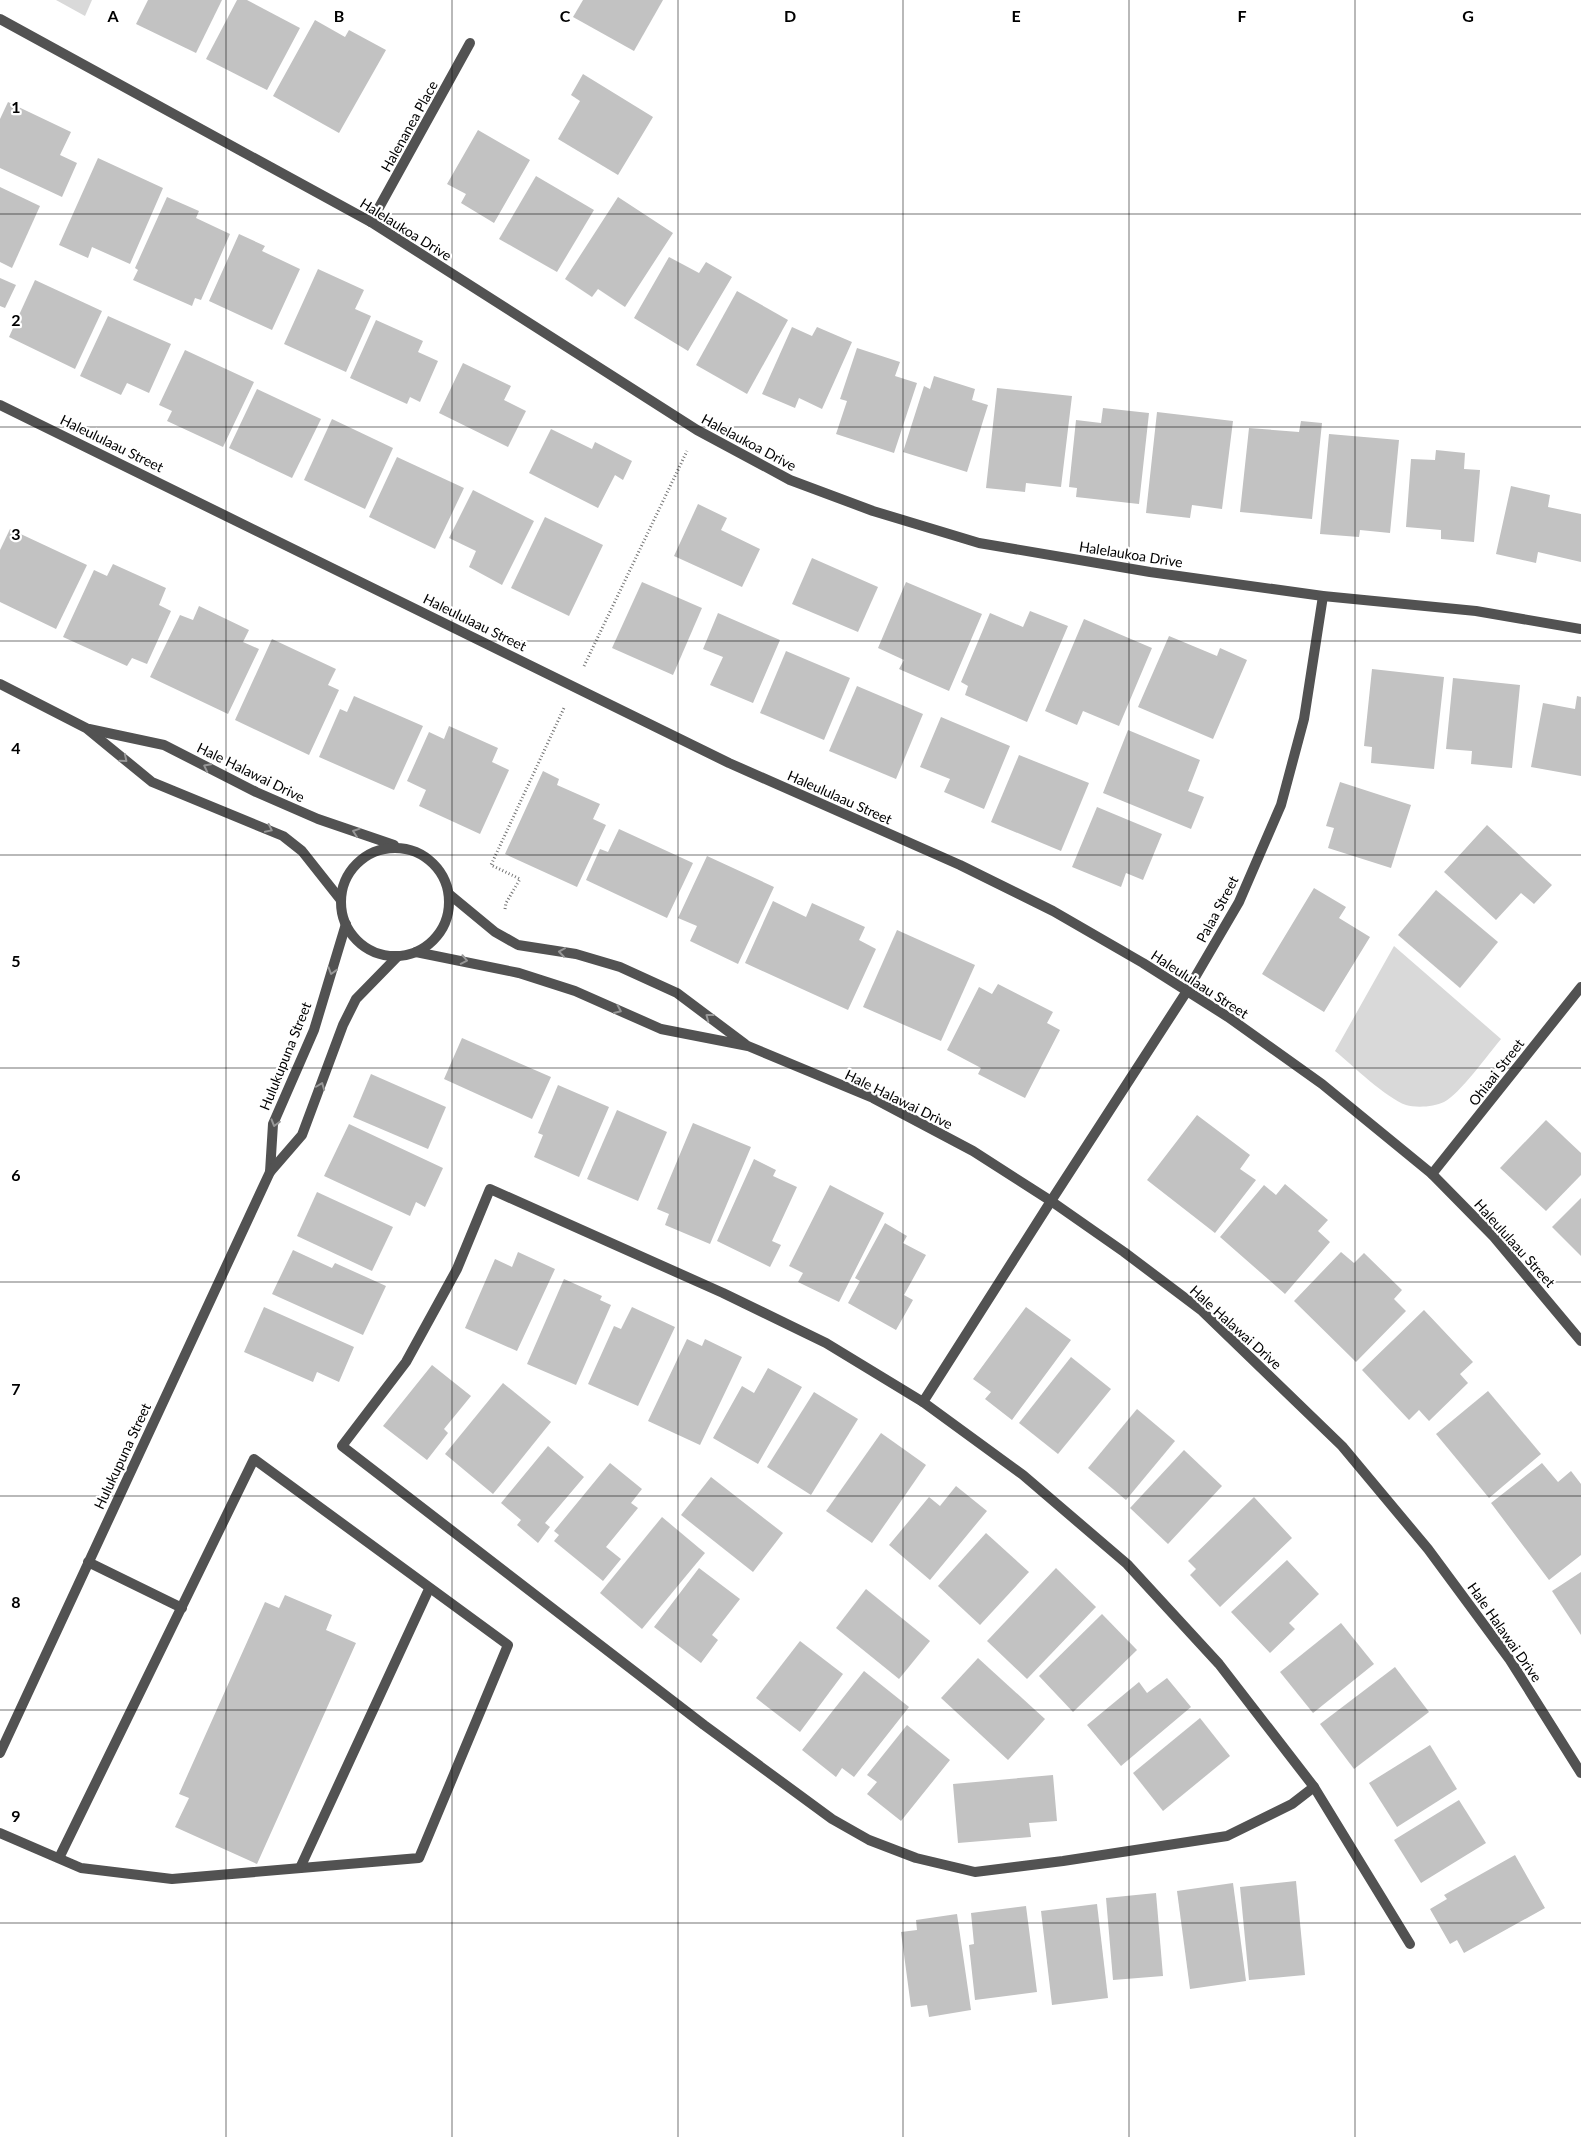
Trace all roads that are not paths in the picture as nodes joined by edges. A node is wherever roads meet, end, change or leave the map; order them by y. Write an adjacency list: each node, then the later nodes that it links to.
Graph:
1 (0, 19): 3 (street, Halelaukoa Drive)
2 (470, 44): 3 (street, Halenanea Place)
3 (371, 222): 5 (street, Halelaukoa Drive)
4 (0, 405): 16 (street, Haleululaau Street)
5 (1324, 596): 6 (street, Halelaukoa Drive); 16 (street, Palaa Street)
6 (1581, 629)
7 (0, 684): 8 (street, Hale Halawai Drive)
8 (86, 728): 9 (street, Hale Halawai Drive, one-way to 8); 11 (street, Hale Halawai Drive, one-way to 11)
9 (402, 848): 10 (street); 11 (street)
10 (449, 894): 13 (street); 17 (street, Hale Halawai Drive, one-way to 10)
11 (340, 899): 12 (street)
12 (346, 924): 14 (street); 18 (street, Hulukupuna Street, one-way to 18)
13 (416, 952): 14 (street); 17 (street, Hale Halawai Drive, one-way to 17)
14 (398, 956): 18 (street, Hulukupuna Street, one-way to 14)
15 (1581, 987): 19 (street, Ohiaai Street)
16 (1187, 991): 19 (street, Haleululaau Street); 20 (street, Palaa Street)
17 (748, 1046): 20 (street, Hale Halawai Drive)
18 (270, 1172): 23 (street, Hulukupuna Street)
19 (1432, 1174): 21 (street, Haleululaau Street)
20 (1051, 1201): 22 (street, Palaa Street); 28 (street, Hale Halawai Drive)
21 (1581, 1341)
22 (923, 1402): 29 (street); 29 (street)
23 (88, 1562): 25 (street); 26 (street, Hulukupuna Street)
24 (429, 1589): 25 (street); 32 (street); 32 (street)
25 (182, 1608): 31 (street)
26 (4, 1736): 27 (street, Hulukupuna Street)
27 (0, 1752)
28 (1581, 1773)
29 (1314, 1787): 33 (street)
30 (0, 1832): 31 (street)
31 (59, 1858): 32 (street)
32 (300, 1868)
33 (1410, 1944)

